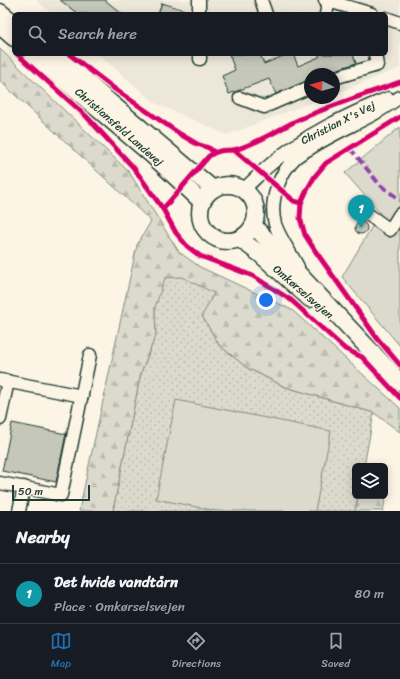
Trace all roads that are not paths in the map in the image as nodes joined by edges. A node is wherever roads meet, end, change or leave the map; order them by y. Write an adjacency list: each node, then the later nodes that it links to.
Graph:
1 (199, 0): 5 (street)
2 (261, 0): 6 (street)
3 (327, 1): 7 (street); 8 (street)
4 (0, 12): 9 (main road)
5 (199, 12)
6 (265, 12)
7 (326, 12)
8 (365, 12)
9 (12, 21)
10 (0, 26): 11 (main road)
11 (12, 36)
12 (36, 56): 22 (main road, Christiansfeld Landevej)
13 (55, 56): 20 (main road, Christiansfeld Landevej)
14 (375, 56): 15 (street)
15 (340, 76)
16 (304, 90): 19 (street)
17 (400, 93): 21 (street, Christian X's Vej)
18 (400, 97): 27 (street)
19 (240, 98)
20 (213, 189): 21 (main road); 22 (main road)
21 (244, 190): 25 (main road)
22 (202, 202): 26 (main road)
23 (362, 210): 24 (street)
24 (400, 214)
25 (254, 226): 26 (main road); 27 (main road, Omkørselsvejen)
26 (240, 239): 28 (main road, Omkørselsvejen)
27 (305, 281): 28 (main road, Omkørselsvejen)
28 (364, 345): 31 (main road, Omkørselsvejen)
29 (90, 355): 32 (street)
30 (4, 380): 32 (street); 33 (street)
31 (400, 382)
32 (82, 396): 35 (street)
33 (0, 419)
34 (0, 482): 35 (street)
35 (24, 487): 36 (street)
36 (19, 511)

